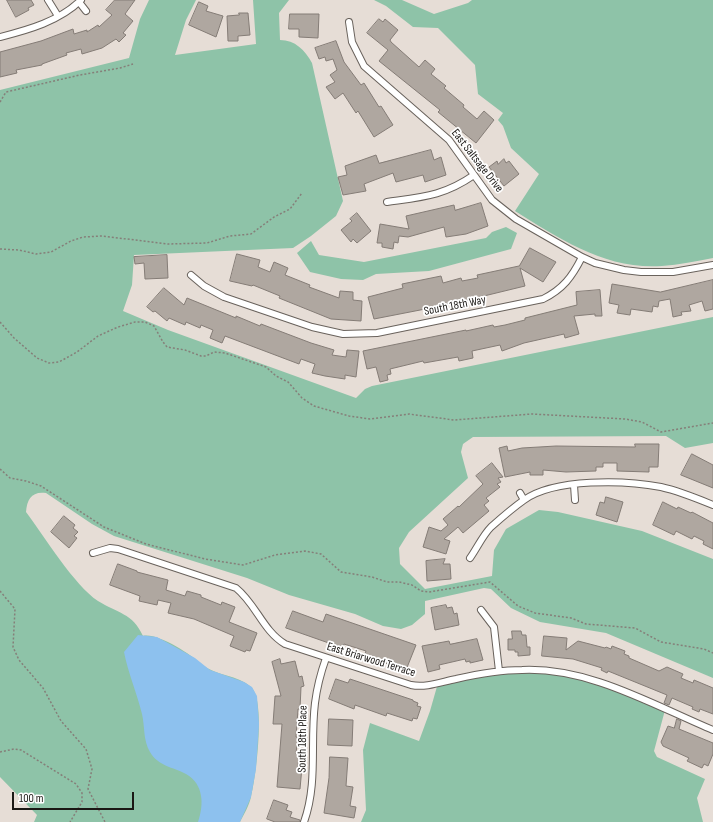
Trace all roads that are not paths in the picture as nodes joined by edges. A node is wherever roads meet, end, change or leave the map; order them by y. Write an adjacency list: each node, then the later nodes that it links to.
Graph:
1 (48, 0): 4 (street)
2 (80, 1): 3 (street); 4 (street)
3 (86, 11)
4 (58, 16): 6 (street)
5 (349, 22): 7 (street, East Saltsage Drive)
6 (0, 37)
7 (474, 175): 8 (street); 9 (street, East Saltsage Drive)
8 (387, 202)
9 (582, 258): 10 (street); 11 (street, South 18th Way)
10 (713, 265)
11 (191, 275)
12 (574, 485): 14 (street); 15 (street); 16 (street)
13 (520, 493): 14 (street)
14 (524, 500): 18 (street)
15 (575, 500)
16 (713, 505)
17 (93, 554): 20 (street, East Briarwood Terrace)
18 (470, 558)
19 (481, 610): 21 (street)
20 (326, 658): 21 (street, East Briarwood Terrace); 23 (street, South 18th Place)
21 (499, 671): 22 (street, East Briarwood Terrace)
22 (713, 730)
23 (304, 822)

